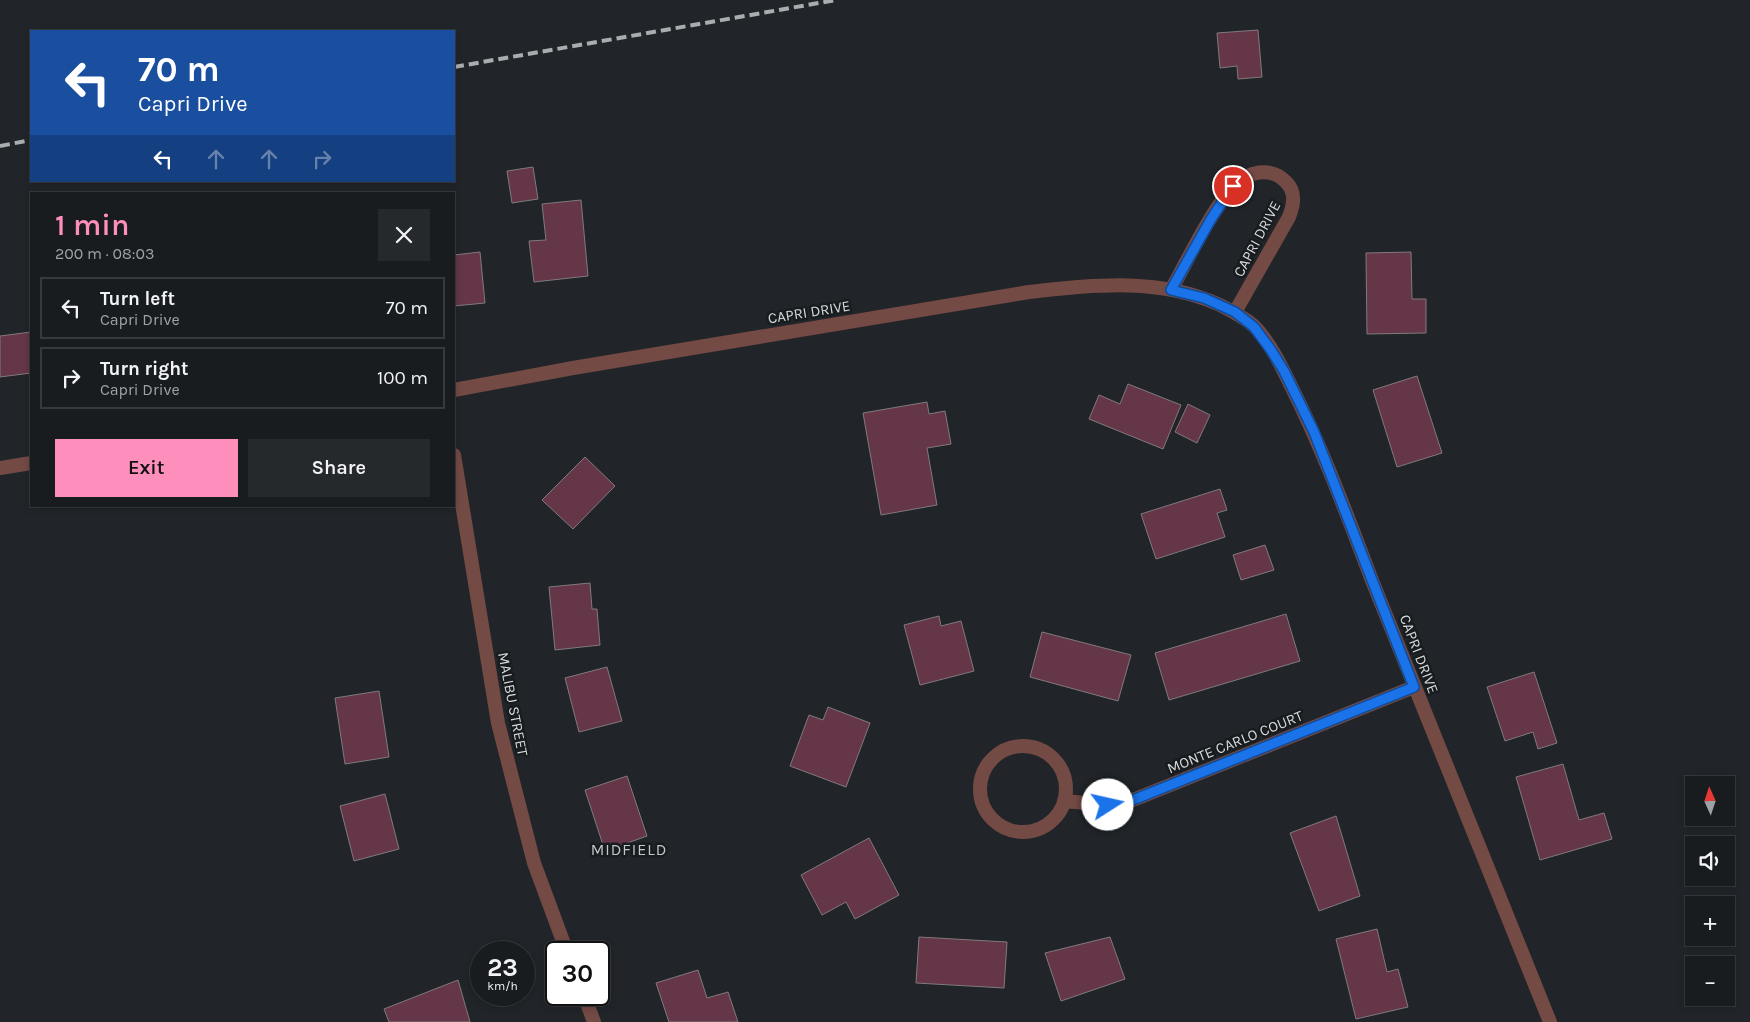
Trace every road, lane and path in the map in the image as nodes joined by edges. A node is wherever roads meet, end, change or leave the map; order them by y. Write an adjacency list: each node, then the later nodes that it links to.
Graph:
1 (1171, 290): 2 (street, CAPRI DRIVE); 2 (street, CAPRI DRIVE); 3 (street, CAPRI DRIVE)
2 (1235, 312): 7 (street, CAPRI DRIVE)
3 (455, 390)
4 (455, 461): 9 (street, MALIBU STREET)
5 (30, 463): 6 (street)
6 (0, 468)
7 (1414, 687): 8 (street, MONTE CARLO COURT); 12 (street, CAPRI DRIVE)
8 (1064, 801): 8 (street)
9 (563, 941)
10 (588, 1006): 11 (street)
11 (594, 1022)
12 (1550, 1022)

